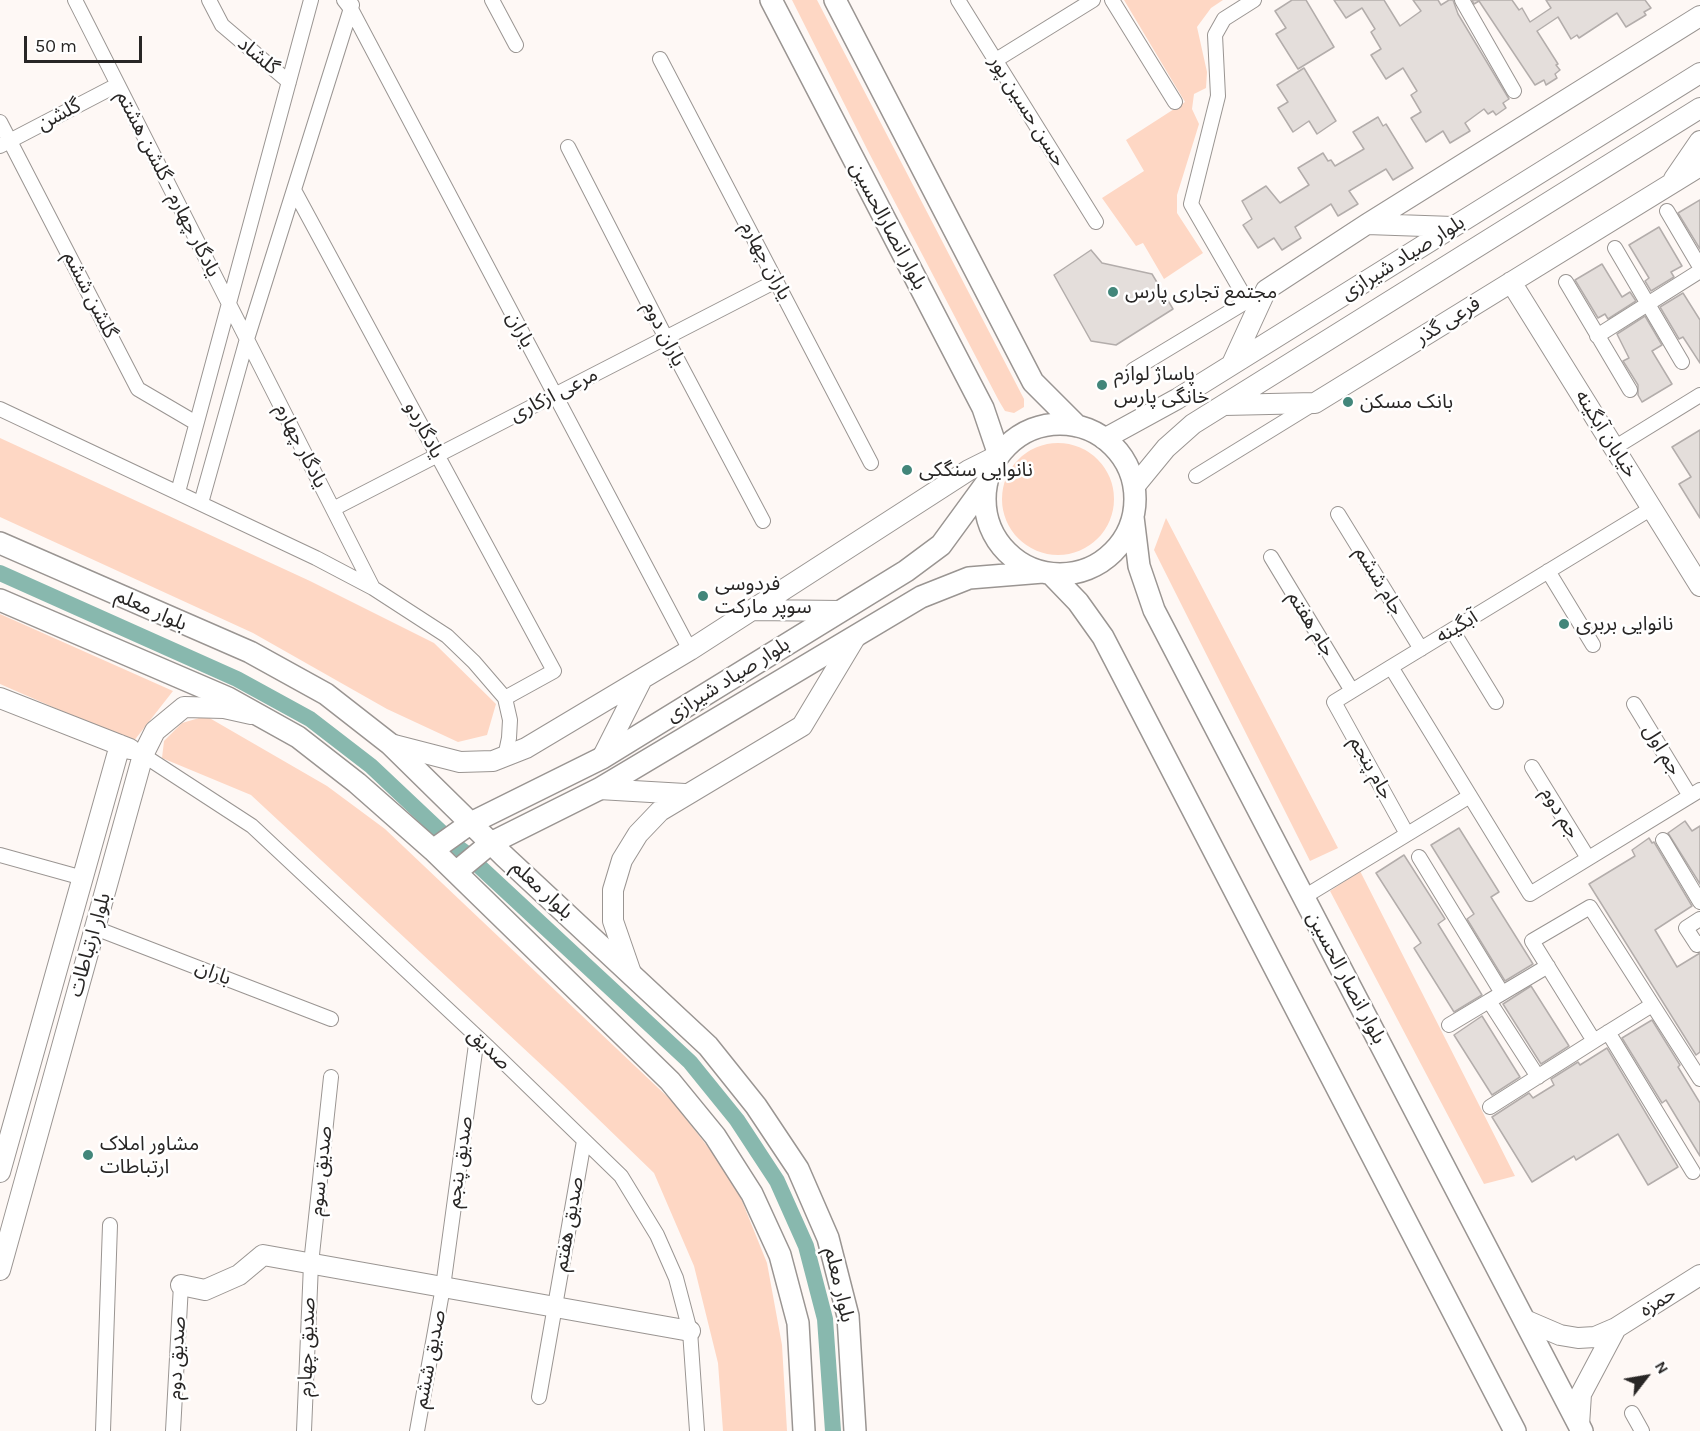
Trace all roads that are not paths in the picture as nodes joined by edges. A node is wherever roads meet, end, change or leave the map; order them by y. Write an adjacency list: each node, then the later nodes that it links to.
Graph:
1 (75, 0): 19 (street, یادگار چهارم - گلشن هشتم)
2 (209, 0): 18 (street, گلشاد)
3 (311, 0): 18 (street)
4 (492, 0): 14 (street)
5 (771, 0): 60 (main road, بلوار انصارالحسین)
6 (835, 0): 56 (main road)
7 (958, 0): 16 (street, حسن حسین پور)
8 (1093, 0): 16 (street)
9 (1112, 0): 21 (street)
10 (1254, 0): 40 (street)
11 (1462, 0): 20 (street)
12 (350, 3): 29 (street, یاران); 51 (street, یاران)
13 (1700, 16): 32 (main road)
14 (516, 45)
15 (660, 59): 36 (street, یاران چهارم)
16 (996, 60): 31 (street, حسن حسین پور)
17 (1700, 73): 33 (main road, بلوار صیاد شیرازی)
18 (289, 82): 42 (street)
19 (117, 85): 25 (street, گلشن); 42 (street, یادگار چهارم - گلشن هشتم)
20 (1514, 91)
21 (1175, 102)
22 (1700, 108): 53 (main road, بلوار صیاد شیرازی)
23 (0, 122): 25 (street, گلشن ششم)
24 (1700, 141): 28 (main road)
25 (5, 144): 55 (street, گلشن ششم)
26 (568, 147): 44 (street, یاران دوم)
27 (1700, 166): 28 (main road, فرعی گذر)
28 (1671, 184): 37 (main road, فرعی گذر)
29 (294, 190): 45 (street, یاران); 59 (street, یادگار‌دو)
30 (1667, 211): 35 (street)
31 (1096, 222)
32 (1367, 224): 33 (main road); 39 (main road)
33 (1453, 227): 47 (main road, بلوار صیاد شیرازی)
34 (1615, 248): 41 (street)
35 (1700, 269): 41 (street)
36 (776, 281): 44 (street, مرعی ازکاری); 61 (street, یاران چهارم)
37 (1511, 282): 52 (main road, فرعی گذر); 58 (main road, خیابان آبگینه)
38 (1566, 282): 43 (street)
39 (1266, 290): 40 (street); 47 (main road)
40 (1247, 301): 48 (street)
41 (1649, 303): 43 (street); 46 (street)
42 (229, 304): 45 (street, یادگار چهارم); 55 (street)
43 (1597, 336): 49 (street)
44 (666, 338): 51 (street, مرعی ازکاری); 71 (street, یاران دوم)
45 (247, 339): 66 (street, یاران); 68 (street, یادگار چهارم)
46 (1683, 362)
47 (1233, 364): 57 (main road, بلوار صیاد شیرازی)
48 (1133, 370)
49 (1630, 390)
50 (1700, 394): 58 (street)
51 (555, 395): 59 (street, مرعی ازکاری); 85 (street, یاران)
52 (1315, 403): 53 (main road); 62 (street, فرعی گذر)
53 (1224, 405): 64 (main road, بلوار صیاد شیرازی)
54 (0, 409): 65 (street)
55 (196, 423): 65 (street)
56 (1077, 426): 57 (main road); 60 (main road)
57 (1104, 439): 64 (main road)
58 (1614, 448): 67 (main road, خیابان آبگینه)
59 (437, 455): 68 (street, مرعی ازکاری); 90 (street, یادگار‌دو)
60 (999, 455): 63 (main road); 79 (main road)
61 (872, 463)
62 (1196, 476)
63 (987, 482): 75 (main road); 80 (main road, بلوار صیاد شیرازی)
64 (1134, 488): 70 (main road)
65 (178, 492): 66 (street)
66 (201, 503): 77 (street)
67 (1652, 508): 74 (street, آبگینه); 76 (main road, خیابان آبگینه)
68 (333, 509): 77 (street, یادگار چهارم)
69 (1338, 514): 84 (street, جام ششم)
70 (1133, 517): 75 (main road); 115 (main road, بلوار انصار الحسین)
71 (763, 521)
72 (0, 543): 95 (main road, بلوار معلم)
73 (1271, 556): 88 (street, جام هفتم)
74 (1548, 572): 81 (street, آبگینه); 83 (street)
75 (1047, 573): 82 (main road, بلوار صیاد شیرازی); 158 (main road)
76 (1700, 586)
77 (373, 588): 90 (street)
78 (0, 600): 94 (main road)
79 (753, 609): 80 (main road); 85 (main road)
80 (841, 611): 99 (main road, بلوار صیاد شیرازی)
81 (1452, 630): 84 (street, آبگینه); 92 (street)
82 (856, 636): 101 (main road, بلوار صیاد شیرازی); 103 (main road)
83 (1593, 645)
84 (1421, 649): 86 (street, آبگینه)
85 (690, 650): 87 (main road)
86 (1391, 667): 88 (street, آبگینه); 104 (street)
87 (642, 679): 98 (main road); 99 (main road)
88 (1352, 691): 91 (street, آبگینه)
89 (0, 698): 96 (main road)
90 (506, 698): 98 (street)
91 (1334, 702): 106 (street, جام پنجم)
92 (1496, 702)
93 (1634, 704): 102 (street, جم اول)
94 (259, 715): 97 (main road, بلوار ارتباطات); 109 (main road)
95 (390, 744): 98 (main road); 105 (main road, بلوار معلم)
96 (120, 745): 97 (main road); 114 (main road, بلوار ارتباطات)
97 (143, 755): 118 (main road, بلوار ارتباطات); 127 (street, صدیق)
98 (505, 757)
99 (602, 758): 105 (main road, بلوار صیاد شیرازی)
100 (1532, 767): 112 (street, جم دوم)
101 (599, 789): 103 (main road); 108 (main road, بلوار صیاد شیرازی)
102 (1695, 793): 112 (street)
103 (685, 794): 121 (main road)
104 (1470, 796): 106 (street); 112 (street)
105 (471, 823): 108 (main road, بلوار معلم); 109 (main road, بلوار صیاد شیرازی)
106 (1407, 834): 115 (street)
107 (1663, 840): 116 (street)
108 (491, 843): 113 (main road, بلوار صیاد شیرازی); 121 (main road, بلوار معلم)
109 (433, 850): 113 (main road)
110 (0, 855): 114 (street)
111 (1419, 857): 122 (street)
112 (1588, 858)
113 (456, 872): 156 (main road)
114 (83, 878): 134 (main road, بلوار ارتباطات)
115 (1304, 897): 145 (main road, بلوار انصار الحسین)
116 (1700, 902)
117 (1700, 919): 119 (street)
118 (95, 928): 124 (street, باران); 137 (main road, بلوار ارتباطات)
119 (1700, 943)
120 (1548, 966): 122 (street); 123 (street); 128 (street)
121 (631, 973): 157 (main road, بلوار معلم)
122 (1495, 997): 125 (street); 130 (street)
123 (1652, 1005): 126 (street); 131 (street)
124 (331, 1019)
125 (1449, 1025)
126 (1608, 1032): 128 (street); 135 (street)
127 (477, 1038): 133 (street, صدیق); 143 (street, صدیق پنجم)
128 (1594, 1041): 130 (street)
129 (331, 1077): 139 (street, صدیق سوم)
130 (1538, 1077): 132 (street)
131 (1700, 1079)
132 (1491, 1107)
133 (584, 1141): 144 (street, صدیق هفتم); 147 (street, صدیق)
134 (0, 1172)
135 (1694, 1172)
136 (0, 1182): 137 (main road)
137 (23, 1188): 140 (main road, بلوار ارتباطات)
138 (110, 1225): 151 (street)
139 (311, 1264): 142 (main road); 143 (main road); 153 (street, صدیق چهارم)
140 (0, 1270)
141 (1700, 1275): 146 (main road, حمزه)
142 (181, 1285): 152 (street, صدیق دوم)
143 (443, 1287): 144 (main road); 154 (street, صدیق ششم)
144 (554, 1307): 147 (main road); 148 (street, صدیق هفتم)
145 (1525, 1320): 146 (main road, حمزه); 150 (main road, بلوار انصار الحسین)
146 (1616, 1328): 150 (main road)
147 (690, 1331): 155 (street, صدیق)
148 (539, 1397)
149 (1632, 1413): 159 (street)
150 (1581, 1428)
151 (103, 1431)
152 (173, 1431)
153 (304, 1431)
154 (417, 1431)
155 (697, 1431)
156 (804, 1431)
157 (855, 1431)
158 (1515, 1431)
159 (1642, 1431)

